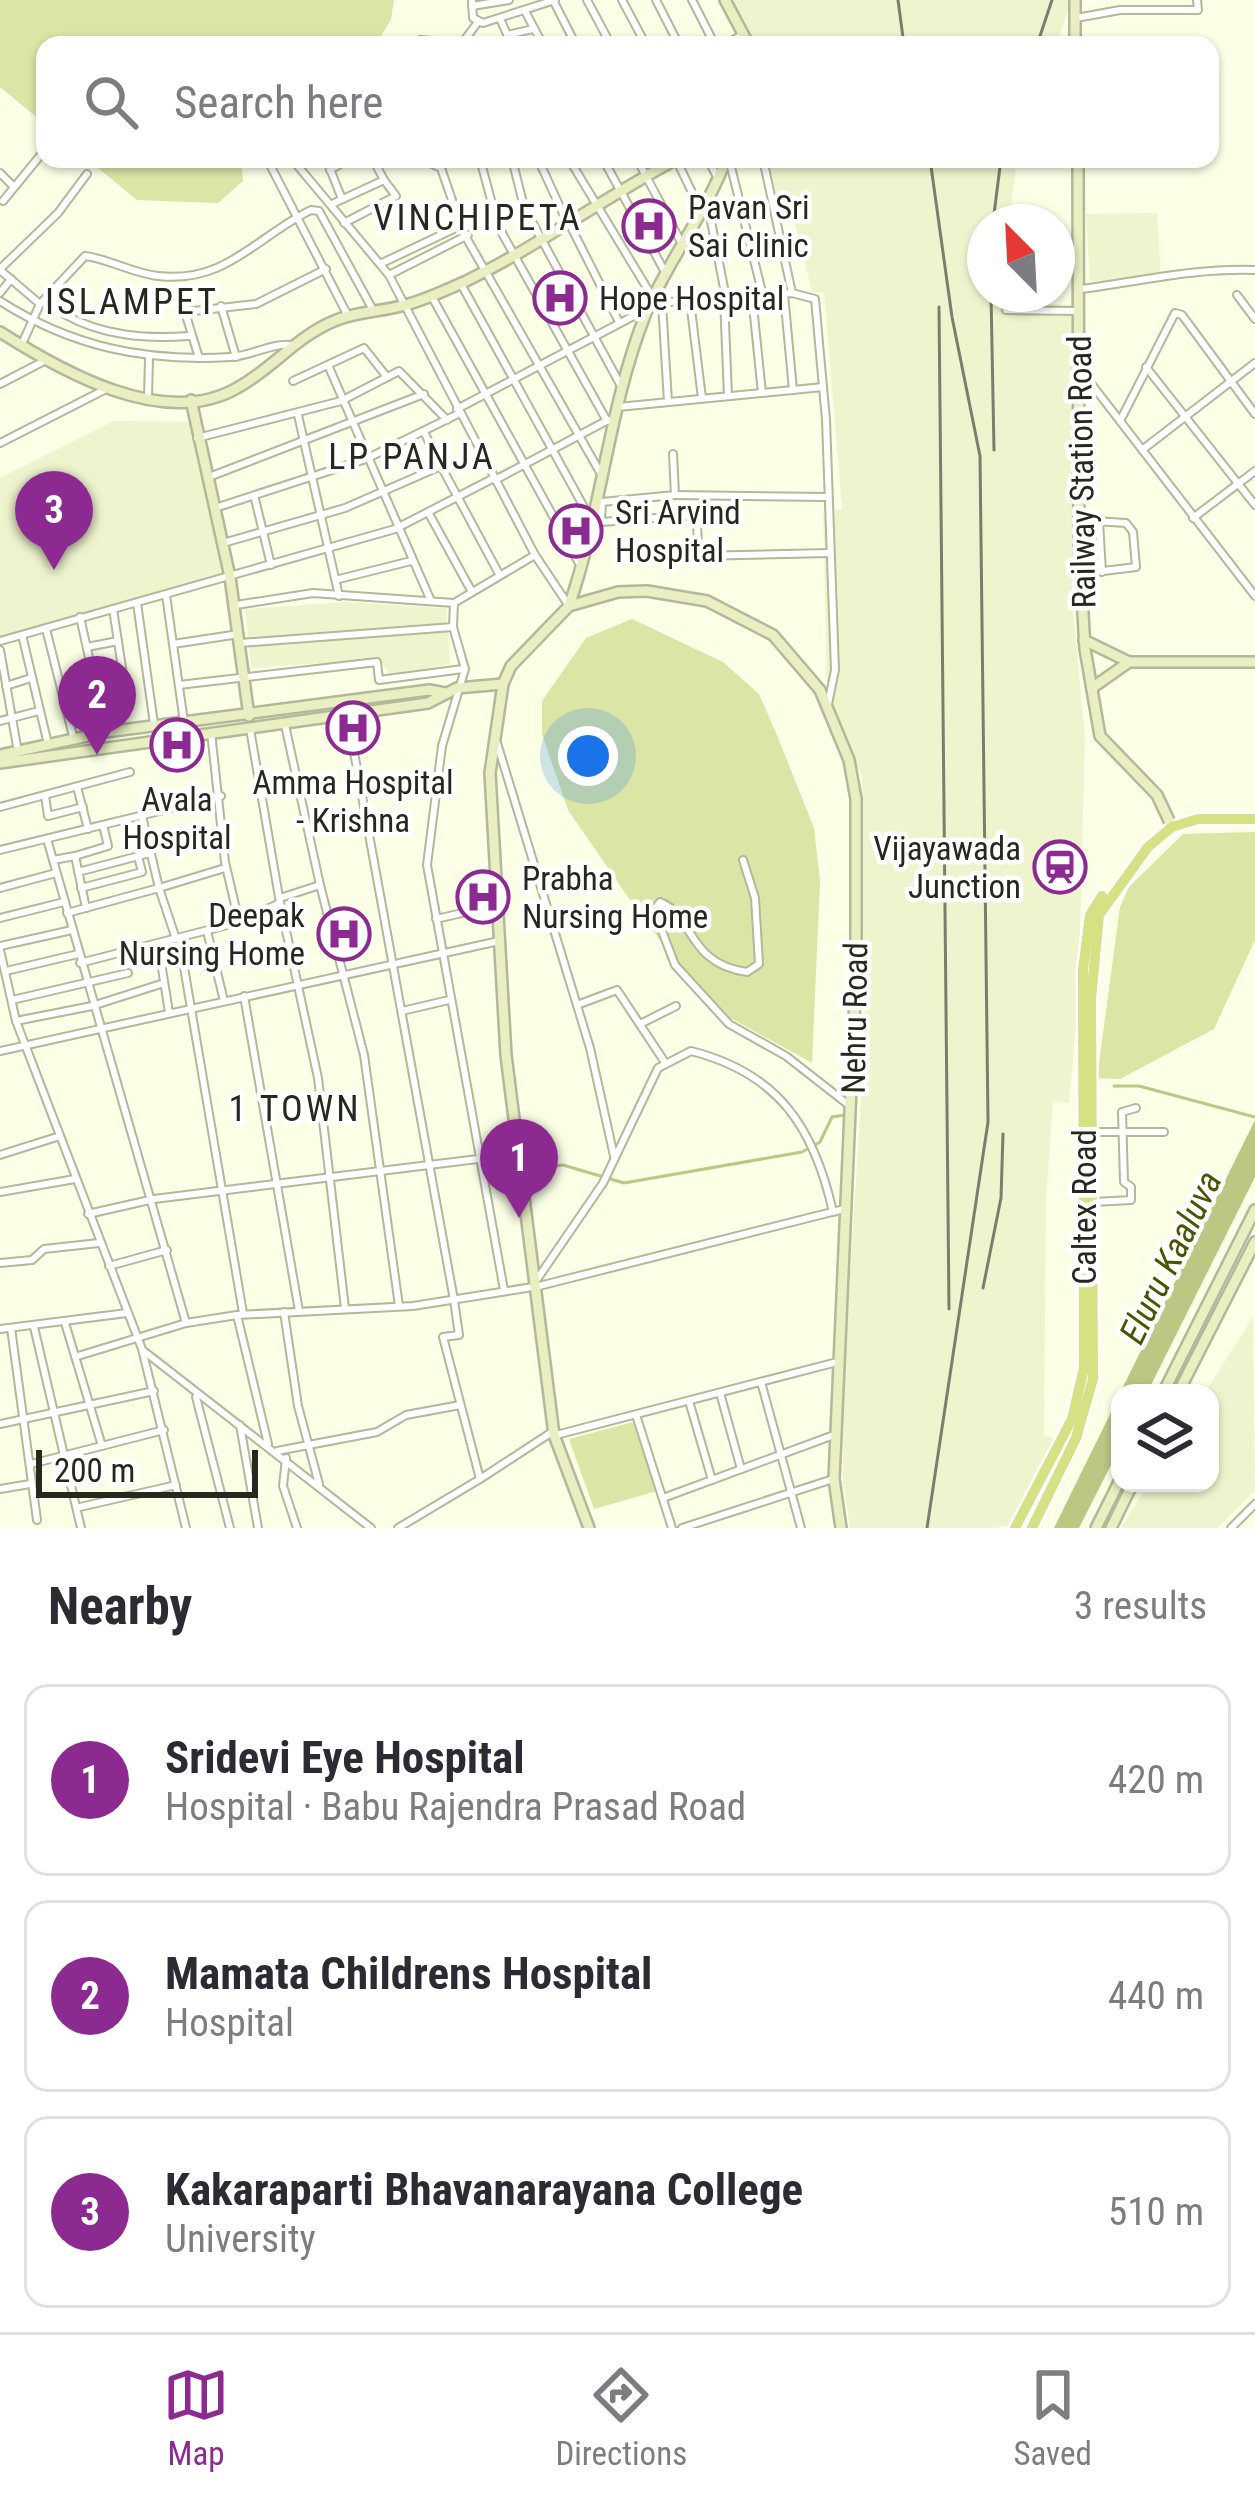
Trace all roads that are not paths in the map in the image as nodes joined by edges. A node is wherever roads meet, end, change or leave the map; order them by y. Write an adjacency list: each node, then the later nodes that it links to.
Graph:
1 (509, 0): 10 (street)
2 (553, 0): 11 (street); 19 (street)
3 (587, 0): 20 (street)
4 (622, 0): 21 (street)
5 (656, 0): 22 (street)
6 (692, 0): 23 (street)
7 (725, 0): 24 (street)
8 (1076, 0): 12 (street)
9 (1197, 0): 12 (street)
10 (472, 3): 14 (street)
11 (525, 11): 13 (street); 15 (street)
12 (1073, 19): 25 (street)
13 (501, 20): 14 (street); 16 (street)
14 (478, 22): 17 (street)
15 (535, 29): 16 (street); 18 (street)
16 (507, 35)
17 (468, 36)
18 (538, 36)
19 (572, 36)
20 (606, 36)
21 (641, 36)
22 (674, 36)
23 (714, 36)
24 (744, 36)
25 (1075, 36)
26 (36, 161): 51 (street)
27 (272, 168): 58 (street)
28 (300, 168): 56 (street)
29 (334, 168): 45 (street)
30 (379, 168): 49 (street)
31 (443, 168): 61 (street)
32 (482, 168): 65 (street)
33 (514, 168): 62 (street)
34 (542, 168): 60 (street)
35 (573, 168): 55 (street)
36 (608, 168): 52 (street)
37 (642, 168): 48 (street)
38 (660, 168): 48 (street)
39 (681, 168): 57 (street)
40 (712, 168): 50 (street)
41 (724, 168): 50 (street)
42 (730, 168): 80 (street)
43 (765, 168): 76 (street)
44 (1078, 168): 75 (street, Railway Station Road)
45 (330, 170): 53 (street)
46 (0, 173): 51 (street)
47 (87, 174): 67 (street)
48 (646, 176): 52 (street); 64 (street)
49 (384, 180): 53 (street); 59 (street)
50 (718, 180): 57 (street)
51 (14, 187): 54 (street)
52 (619, 190): 55 (street); 72 (street)
53 (342, 200): 56 (street)
54 (1, 201)
55 (594, 202): 60 (street); 85 (street)
56 (332, 204): 59 (street)
57 (706, 210): 64 (street); 81 (street)
58 (300, 215): 68 (street); 84 (street); 88 (street)
59 (344, 223): 66 (street)
60 (568, 223): 62 (street); 94 (street)
61 (460, 226): 63 (street); 66 (street)
62 (541, 235): 65 (street); 97 (street)
63 (469, 236): 69 (street); 71 (street)
64 (683, 247): 72 (street)
65 (516, 254): 69 (street); 101 (street)
66 (381, 264): 71 (street)
67 (0, 269): 73 (street)
68 (326, 269): 86 (street); 92 (street)
69 (488, 270): 74 (street); 107 (street)
70 (1255, 270): 75 (street)
71 (389, 275): 87 (street)
72 (668, 277): 85 (street)
73 (11, 279): 82 (street); 84 (street)
74 (461, 284): 77 (street); 111 (street)
75 (1081, 289): 90 (street, Railway Station Road)
76 (788, 294): 80 (street); 116 (street); 119 (street)
77 (431, 295): 87 (street); 120 (street)
78 (1237, 295): 93 (street)
79 (752, 296): 80 (street); 81 (street); 121 (street)
80 (763, 296)
81 (724, 298): 83 (street); 123 (street)
82 (0, 300): 95 (street)
83 (690, 301): 85 (street); 125 (street)
84 (40, 304): 95 (street)
85 (654, 305): 94 (street); 118 (street); 128 (street)
86 (221, 306): 98 (street); 102 (street)
87 (404, 306): 88 (street); 129 (street)
88 (373, 310): 92 (street)
89 (1075, 311): 90 (street)
90 (1078, 311): 112 (street, Railway Station Road)
91 (64, 314): 98 (street)
92 (347, 316): 99 (street)
93 (1255, 319)
94 (618, 320): 97 (street)
95 (32, 321): 100 (street); 103 (street)
96 (0, 332): 100 (street)
97 (592, 335): 101 (street); 118 (street)
98 (193, 336): 104 (street)
99 (292, 345): 102 (street); 126 (street)
100 (21, 346): 105 (street)
101 (567, 348): 107 (street); 132 (street)
102 (236, 357): 104 (street)
103 (149, 358): 104 (street); 124 (street)
104 (199, 358)
105 (44, 361): 115 (street); 117 (street)
106 (1255, 363): 114 (street)
107 (539, 364): 111 (street); 138 (street)
108 (328, 365): 110 (street); 113 (street); 127 (street)
109 (1146, 367): 114 (street); 133 (street); 135 (street)
110 (387, 377): 122 (street); 127 (street)
111 (513, 377): 120 (street); 142 (street)
112 (1079, 379): 135 (street); 165 (street, Railway Station Road)
113 (293, 381)
114 (1230, 382): 130 (street); 133 (street)
115 (0, 384)
116 (824, 387): 119 (street); 158 (street)
117 (106, 389): 124 (street); 140 (street)
118 (622, 389): 132 (street)
119 (793, 390): 121 (street)
120 (486, 393): 129 (street); 146 (street)
121 (761, 393): 123 (street)
122 (424, 394): 134 (street); 136 (street)
123 (728, 396): 125 (street)
124 (148, 397): 126 (street)
125 (702, 398): 128 (street)
126 (191, 400): 139 (street)
127 (342, 401): 131 (street); 136 (street)
128 (668, 402): 132 (street)
129 (459, 411): 134 (street); 152 (street)
130 (1255, 414)
131 (298, 415): 139 (street); 141 (street)
132 (613, 415): 138 (street); 149 (street)
133 (1186, 416): 143 (street); 153 (street)
134 (447, 420): 137 (street)
135 (1120, 421): 143 (street)
136 (353, 426): 141 (street); 145 (street)
137 (424, 432): 145 (street); 147 (street)
138 (578, 435): 142 (street); 149 (street)
139 (197, 438): 151 (street)
140 (0, 443)
141 (305, 443): 150 (street); 151 (street)
142 (552, 449): 146 (street); 163 (street)
143 (1142, 450): 164 (street)
144 (673, 454): 156 (street)
145 (366, 459): 150 (street); 154 (street)
146 (525, 464): 152 (street); 175 (street)
147 (441, 466): 154 (street); 155 (street)
148 (1255, 471): 153 (street)
149 (601, 474): 163 (street)
150 (314, 477): 157 (street); 162 (street)
151 (208, 478): 160 (street)
152 (494, 479): 155 (street); 172 (street)
153 (1238, 484): 159 (street); 164 (street)
154 (380, 494): 162 (street); 167 (street)
155 (459, 495): 161 (street); 177 (street)
156 (675, 495): 158 (street); 171 (street)
157 (254, 497): 160 (street); 168 (street)
158 (827, 497): 171 (street)
159 (1255, 506)
160 (215, 508): 169 (street)
161 (428, 512): 167 (street); 182 (street)
162 (322, 515): 168 (street); 170 (street)
163 (590, 518): 175 (street)
164 (1193, 518): 181 (street)
165 (1079, 520): 166 (street); 178 (street, Railway Station Road)
166 (1099, 521): 176 (street); 176 (street)
167 (394, 529): 170 (street); 173 (street)
168 (263, 533): 169 (street); 174 (street)
169 (223, 543): 179 (street)
170 (331, 548): 174 (street); 180 (street)
171 (829, 554): 212 (street)
172 (535, 555): 177 (street); 190 (street)
173 (411, 562): 180 (street); 186 (street)
174 (272, 565): 179 (street)
175 (582, 568): 190 (street)
176 (1102, 573): 178 (street)
177 (499, 574): 182 (street)
178 (1079, 574): 197 (street, Railway Station Road)
179 (230, 577): 183 (street); 189 (street)
180 (339, 579): 184 (street)
181 (1251, 582): 185 (street)
182 (472, 592): 188 (street)
183 (166, 595): 187 (street); 199 (street)
184 (339, 596): 186 (street); 189 (street)
185 (1255, 596)
186 (430, 602): 188 (street)
187 (137, 603): 191 (street); 221 (street)
188 (454, 603): 193 (street)
189 (234, 605): 196 (street)
190 (569, 606): 207 (street); 212 (street, Nehru Road)
191 (112, 609): 192 (street); 198 (street)
192 (80, 616): 194 (street); 201 (street)
193 (453, 627): 196 (street); 204 (street)
194 (46, 628): 195 (street); 225 (street)
195 (22, 634): 200 (street); 206 (street)
196 (240, 638): 199 (street); 205 (street)
197 (1084, 640): 202 (street, Railway Station Road); 210 (street, Railway Station Road)
198 (118, 641): 201 (street); 213 (street)
199 (173, 644): 208 (street)
200 (0, 645): 209 (street)
201 (87, 647): 222 (street)
202 (1130, 662): 203 (street, Railway Station Road); 210 (street)
203 (1255, 662)
204 (464, 669): 205 (street); 211 (street)
205 (244, 674): 208 (street); 218 (street)
206 (31, 678): 209 (street); 214 (street)
207 (503, 684): 211 (street); 224 (street)
208 (179, 685): 220 (street)
209 (4, 688): 216 (street)
210 (1092, 688): 238 (street, Railway Station Road)
211 (452, 691): 215 (street); 218 (street); 261 (street)
212 (828, 704): 294 (street, Nehru Road)
213 (128, 706)
214 (39, 711): 216 (street); 226 (street)
215 (347, 714): 219 (street); 271 (street)
216 (12, 718): 217 (street); 227 (street)
217 (0, 721)
218 (249, 722): 219 (street); 220 (street); 223 (street); 255 (street)
219 (284, 722): 251 (street)
220 (185, 726): 221 (street)
221 (154, 728): 222 (street)
222 (106, 732): 225 (street)
223 (212, 732): 227 (street); 232 (street)
224 (494, 734): 257 (street); 282 (street)
225 (74, 740): 226 (street)
226 (48, 744): 227 (street)
227 (19, 756): 228 (street)
228 (0, 759)
229 (130, 772): 230 (street)
230 (77, 787): 231 (street); 234 (street)
231 (46, 795): 233 (street); 234 (street)
232 (220, 796): 235 (street); 247 (street)
233 (0, 807)
234 (83, 807): 239 (street)
235 (142, 816): 237 (street); 242 (street)
236 (1255, 819): 238 (main road)
237 (103, 825): 239 (street); 243 (street)
238 (1172, 827): 250 (main road, Caltex Road)
239 (88, 829): 240 (street)
240 (47, 839): 241 (street); 245 (street)
241 (0, 850)
242 (151, 853): 244 (street); 254 (street)
243 (75, 856): 245 (street); 248 (street)
244 (138, 856): 248 (street); 253 (street)
245 (53, 860): 249 (street)
246 (743, 860): 294 (street)
247 (227, 868): 254 (street); 262 (street)
248 (78, 872): 253 (street)
249 (56, 873): 252 (street); 256 (street)
250 (1120, 883): 296 (main road, Caltex Road); 392 (main road, Caltex Road)
251 (320, 885): 255 (street); 273 (street)
252 (0, 888)
253 (81, 888): 258 (street)
254 (159, 888): 258 (street); 265 (street)
255 (280, 901): 262 (street); 277 (street)
256 (64, 902): 259 (street); 260 (street)
257 (497, 905): 261 (street); 266 (street)
258 (86, 908): 259 (street)
259 (67, 913): 263 (street)
260 (0, 918)
261 (436, 919): 269 (street)
262 (239, 922): 264 (street)
263 (72, 930): 268 (street); 270 (street)
264 (207, 931): 265 (street); 281 (street)
265 (177, 939): 267 (street); 285 (street)
266 (499, 941): 269 (street); 303 (street)
267 (158, 943): 270 (street); 276 (street)
268 (0, 948): 272 (street)
269 (445, 952): 271 (street); 280 (street)
270 (79, 958): 272 (street); 275 (street)
271 (392, 962): 273 (street); 287 (street)
272 (5, 971): 279 (street)
273 (341, 971): 277 (street); 305 (street)
274 (128, 973): 275 (street)
275 (86, 983): 279 (street); 283 (street)
276 (164, 983): 283 (street); 286 (street)
277 (301, 987): 278 (street); 307 (street)
278 (244, 996): 281 (street); 308 (street)
279 (11, 1000): 288 (street)
280 (449, 1000): 287 (street); 302 (street)
281 (224, 1001): 285 (street)
282 (577, 1005): 289 (street); 301 (street)
283 (92, 1006): 288 (street); 290 (street)
284 (676, 1006): 289 (street)
285 (191, 1008): 286 (street); 309 (street)
286 (170, 1012): 290 (street)
287 (402, 1012): 304 (street)
288 (16, 1021): 291 (street)
289 (640, 1024): 293 (street)
290 (98, 1028): 291 (street); 311 (street)
291 (25, 1044): 292 (street); 299 (street)
292 (0, 1051)
293 (664, 1061): 301 (street); 313 (street)
294 (852, 1107): 313 (street, Nehru Road)
295 (1136, 1108): 297 (street)
296 (1094, 1132): 297 (street); 312 (main road, Caltex Road)
297 (1123, 1132): 298 (street); 312 (street)
298 (1164, 1132)
299 (60, 1136): 300 (street); 306 (street)
300 (0, 1155)
301 (614, 1156): 322 (street)
302 (480, 1159): 303 (street); 304 (street); 323 (street)
303 (523, 1164): 322 (street)
304 (431, 1166): 305 (street); 324 (street)
305 (378, 1173): 307 (street); 325 (street)
306 (75, 1179): 310 (street); 315 (street)
307 (332, 1179): 308 (street); 326 (street)
308 (279, 1186): 309 (street); 327 (street)
309 (224, 1191): 311 (street); 330 (street)
310 (0, 1192)
311 (154, 1199): 315 (street); 319 (street)
312 (1094, 1202): 393 (main road, Caltex Road)
313 (839, 1210): 322 (street); 339 (street, Nehru Road)
314 (1255, 1210): 316 (street)
315 (88, 1214): 317 (street)
316 (1240, 1239): 318 (street); 341 (street)
317 (100, 1243): 320 (street); 321 (street)
318 (1254, 1246): 342 (street)
319 (167, 1250): 321 (street); 332 (street)
320 (0, 1263)
321 (109, 1266): 329 (street)
322 (538, 1282): 323 (street); 355 (street)
323 (504, 1290): 324 (street)
324 (454, 1300): 325 (street); 347 (street)
325 (399, 1306): 326 (street)
326 (345, 1308): 327 (street)
327 (299, 1311): 328 (street)
328 (284, 1312): 330 (street); 358 (street)
329 (128, 1313): 331 (street); 336 (street)
330 (240, 1315): 332 (street); 357 (street)
331 (65, 1323): 333 (street); 338 (street)
332 (186, 1323): 336 (street)
333 (34, 1327): 334 (street); 349 (street)
334 (11, 1328): 335 (street); 351 (street)
335 (0, 1329)
336 (137, 1336): 337 (street); 338 (street)
337 (142, 1349): 343 (street); 345 (street)
338 (78, 1356): 348 (street)
339 (837, 1362): 340 (street); 356 (street, Nehru Road)
340 (760, 1382): 344 (street); 361 (street)
341 (1168, 1384)
342 (1183, 1384)
343 (154, 1391): 348 (street); 354 (street)
344 (720, 1393): 346 (street); 365 (street)
345 (195, 1394): 353 (street); 382 (street)
346 (689, 1401): 350 (street); 368 (street)
347 (460, 1405): 358 (street); 366 (street)
348 (92, 1406): 349 (street); 359 (street)
349 (56, 1412): 351 (street); 362 (street)
350 (636, 1414): 355 (street); 376 (street)
351 (25, 1419): 352 (street); 364 (street)
352 (0, 1424)
353 (240, 1424): 357 (street); 383 (street)
354 (164, 1430): 359 (street); 370 (street)
355 (554, 1433): 366 (street); 387 (street)
356 (835, 1434): 361 (street); 367 (street, Nehru Road)
357 (268, 1444): 360 (street)
358 (309, 1445): 360 (street); 371 (street)
359 (101, 1447): 362 (street)
360 (277, 1451): 363 (street)
361 (783, 1454): 365 (street); 373 (street)
362 (66, 1456): 364 (street); 378 (street)
363 (286, 1458): 371 (street); 384 (street)
364 (31, 1464): 369 (street)
365 (741, 1469): 368 (street)
366 (480, 1479): 386 (street)
367 (834, 1479): 373 (street); 391 (street, Nehru Road)
368 (712, 1480): 376 (street)
369 (30, 1484): 372 (street); 379 (street)
370 (176, 1485): 378 (street); 381 (street)
371 (320, 1486): 385 (street)
372 (0, 1489)
373 (789, 1491): 389 (street); 390 (street)
374 (1114, 1492): 394 (street)
375 (1129, 1492): 395 (street)
376 (663, 1498): 388 (street)
377 (1255, 1504): 396 (street)
378 (79, 1507): 380 (street)
379 (38, 1520)
380 (80, 1528)
381 (185, 1528)
382 (230, 1528)
383 (258, 1528)
384 (297, 1528)
385 (371, 1528)
386 (398, 1528)
387 (589, 1528)
388 (673, 1528)
389 (682, 1528)
390 (801, 1528)
391 (841, 1528)
392 (1016, 1528)
393 (1032, 1528)
394 (1096, 1528)
395 (1112, 1528)
396 (1231, 1528)

